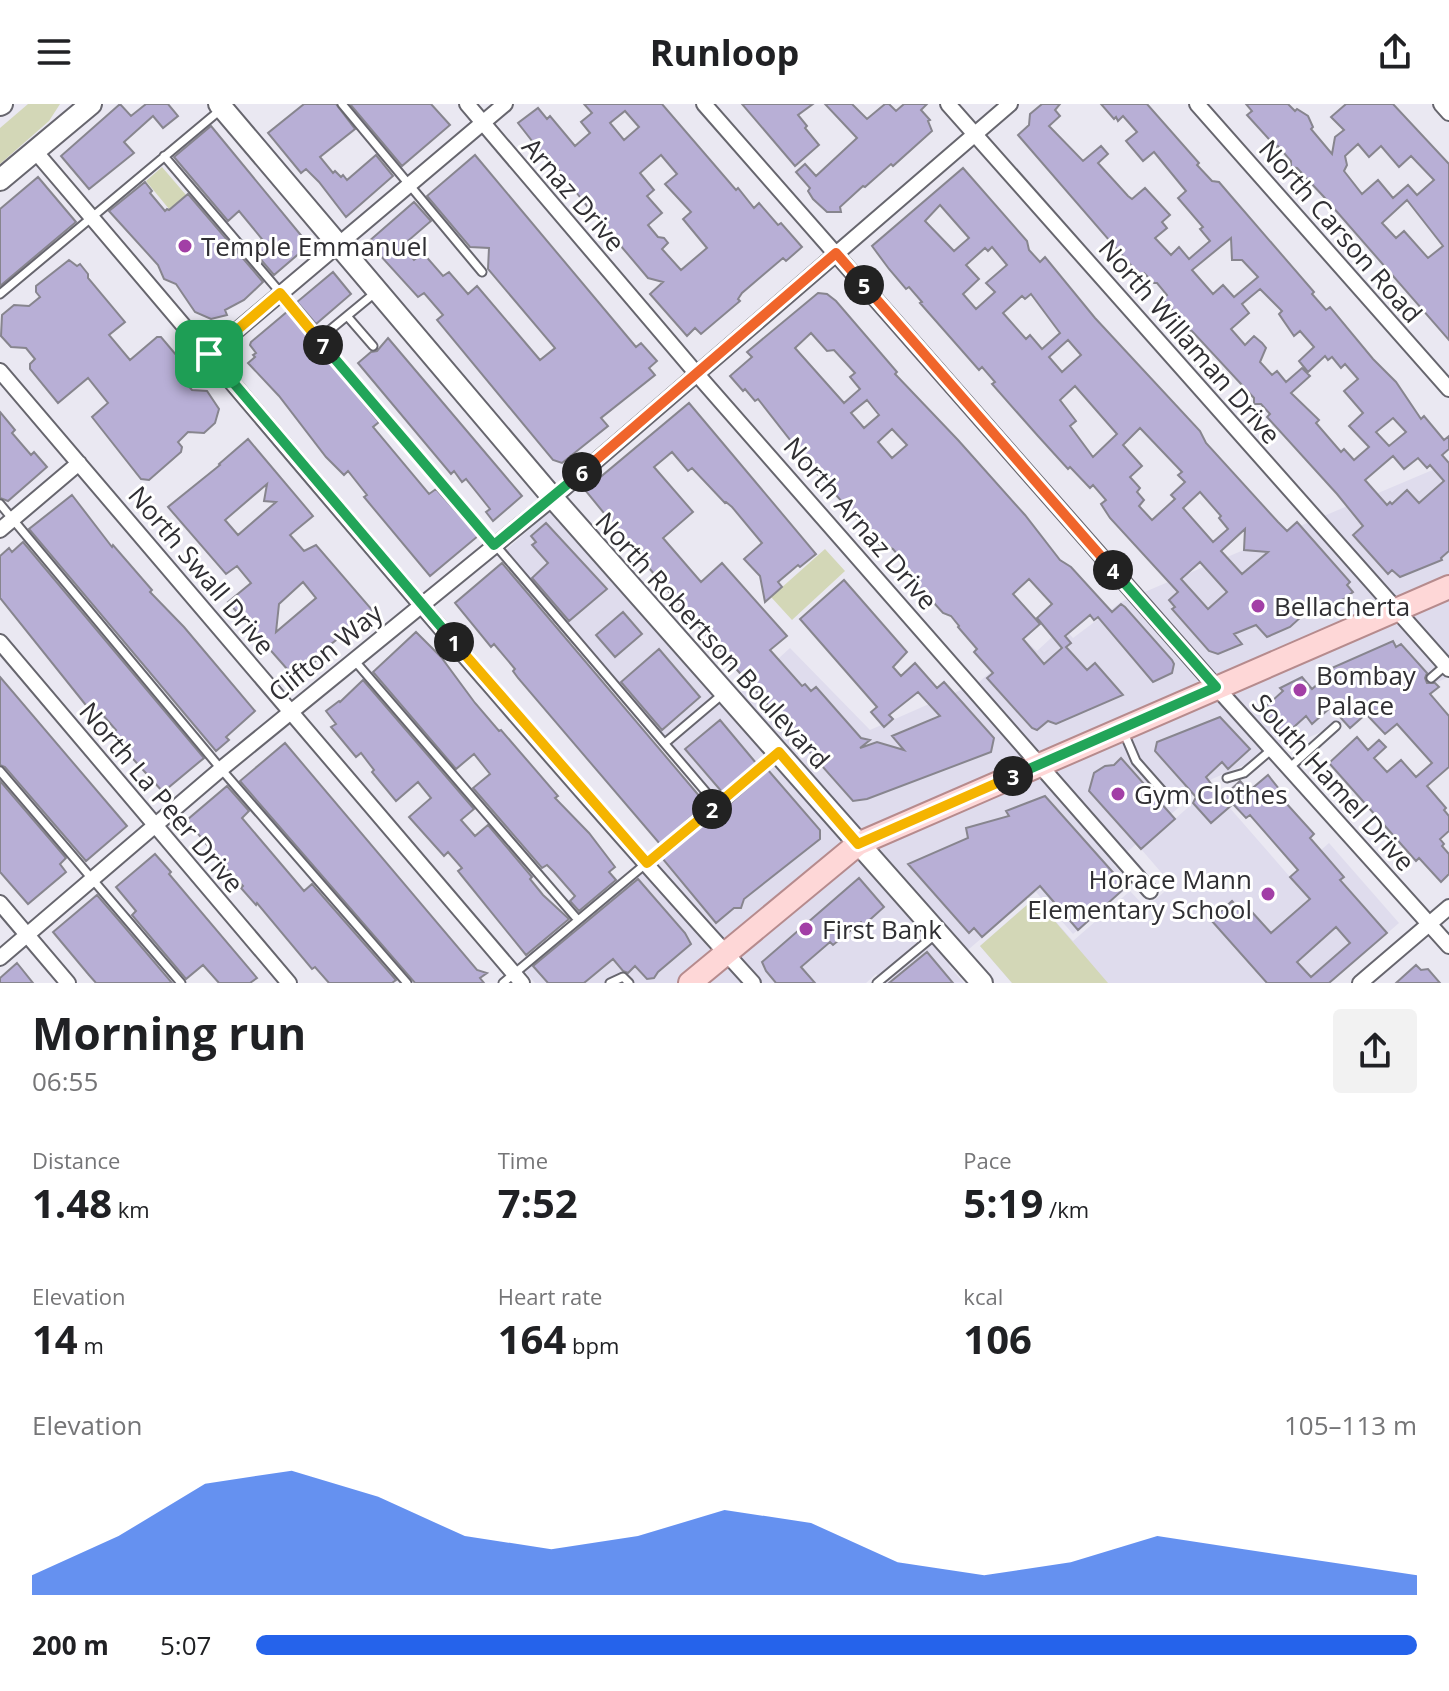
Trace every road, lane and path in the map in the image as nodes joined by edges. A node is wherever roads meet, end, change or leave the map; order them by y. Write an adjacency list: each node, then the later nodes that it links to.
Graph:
1 (66, 104): 14 (main road)
2 (91, 104): 14 (main road)
3 (342, 104): 19 (lane)
4 (467, 104): 13 (street, Arnaz Drive)
5 (505, 104): 13 (street)
6 (704, 104): 22 (street, South Hamel Drive)
7 (948, 104): 15 (street, North Willaman Drive)
8 (1010, 104): 15 (street, Clifton Way)
9 (1197, 104): 34 (street, North Carson Road)
10 (1441, 104): 12 (street)
11 (223, 105): 17 (lane); 21 (main road, North Robertson Boulevard)
12 (1449, 113)
13 (483, 123): 19 (street); 27 (street, Arnaz Drive)
14 (54, 135): 16 (main road)
15 (976, 135): 22 (street, Clifton Way); 43 (street, North Willaman Drive)
16 (35, 151): 18 (main road); 20 (street)
17 (164, 156): 20 (lane); 25 (lane)
18 (0, 180)
19 (411, 184): 21 (street); 23 (lane)
20 (92, 217): 26 (lane); 31 (street)
21 (338, 244): 24 (main road, North Robertson Boulevard); 25 (street)
22 (836, 253): 33 (street, Clifton Way); 48 (street, South Hamel Drive)
23 (482, 272)
24 (377, 291): 28 (lane); 36 (main road, North Robertson Boulevard)
25 (280, 293): 29 (lane); 31 (street)
26 (0, 294)
27 (646, 314): 33 (street, North Arnaz Drive)
28 (347, 316): 29 (lane); 30 (lane)
29 (319, 339): 40 (lane)
30 (373, 346)
31 (209, 354): 42 (street)
32 (0, 371): 35 (street, North Swall Drive)
33 (696, 373): 36 (street, Clifton Way); 56 (street, North Arnaz Drive)
34 (1449, 389)
35 (79, 463): 38 (street); 50 (street, North Swall Drive)
36 (553, 498): 40 (street, Clifton Way); 49 (main road, North Robertson Boulevard)
37 (0, 504): 38 (lane)
38 (12, 519): 39 (street); 58 (lane)
39 (0, 530)
40 (494, 545): 42 (street, Clifton Way); 53 (lane)
41 (1449, 587): 43 (main road)
42 (421, 605): 45 (street, Clifton Way); 65 (street)
43 (1396, 611): 46 (street, North Willaman Drive); 48 (main road)
44 (0, 642): 63 (street, North La Peer Drive)
45 (354, 660): 50 (street, Clifton Way); 70 (lane)
46 (1447, 667): 47 (lane)
47 (1431, 678)
48 (1216, 687): 52 (main road); 54 (street, South Hamel Drive)
49 (725, 692): 53 (lane); 55 (main road, North Robertson Boulevard)
50 (290, 712): 58 (street, Clifton Way); 77 (street, North Swall Drive)
51 (1336, 726): 57 (lane)
52 (1122, 728): 56 (main road); 61 (lane)
53 (665, 743): 62 (lane)
54 (1272, 749): 57 (street, South Hamel Drive); 60 (lane)
55 (779, 752): 62 (lane); 64 (main road, North Robertson Boulevard)
56 (1040, 764): 64 (main road); 67 (street, North Arnaz Drive)
57 (1289, 768): 71 (street, South Hamel Drive)
58 (221, 769): 63 (street, Clifton Way); 81 (lane)
59 (0, 771): 66 (lane)
60 (1227, 778)
61 (1165, 794)
62 (717, 805): 65 (lane)
63 (155, 827): 66 (street, Clifton Way); 80 (street, North La Peer Drive)
64 (858, 844): 72 (main road, North Robertson Boulevard); 75 (main road)
65 (647, 863): 70 (lane); 75 (street)
66 (94, 879): 73 (street, Clifton Way); 79 (lane)
67 (1150, 891)
68 (0, 903): 73 (street)
69 (1449, 907): 71 (street)
70 (578, 920): 77 (lane)
71 (1430, 923): 74 (street, South Hamel Drive); 88 (street)
72 (937, 932): 86 (lane); 87 (main road, North Robertson Boulevard)
73 (27, 935): 76 (street, Clifton Way); 78 (street)
74 (1449, 946)
75 (726, 953): 84 (main road); 85 (street)
76 (0, 958)
77 (513, 980)
78 (68, 983)
79 (181, 983)
80 (289, 983)
81 (407, 983)
82 (610, 983): 83 (lane)
83 (629, 983)
84 (690, 983)
85 (753, 983)
86 (878, 983)
87 (982, 983)
88 (1360, 983)

